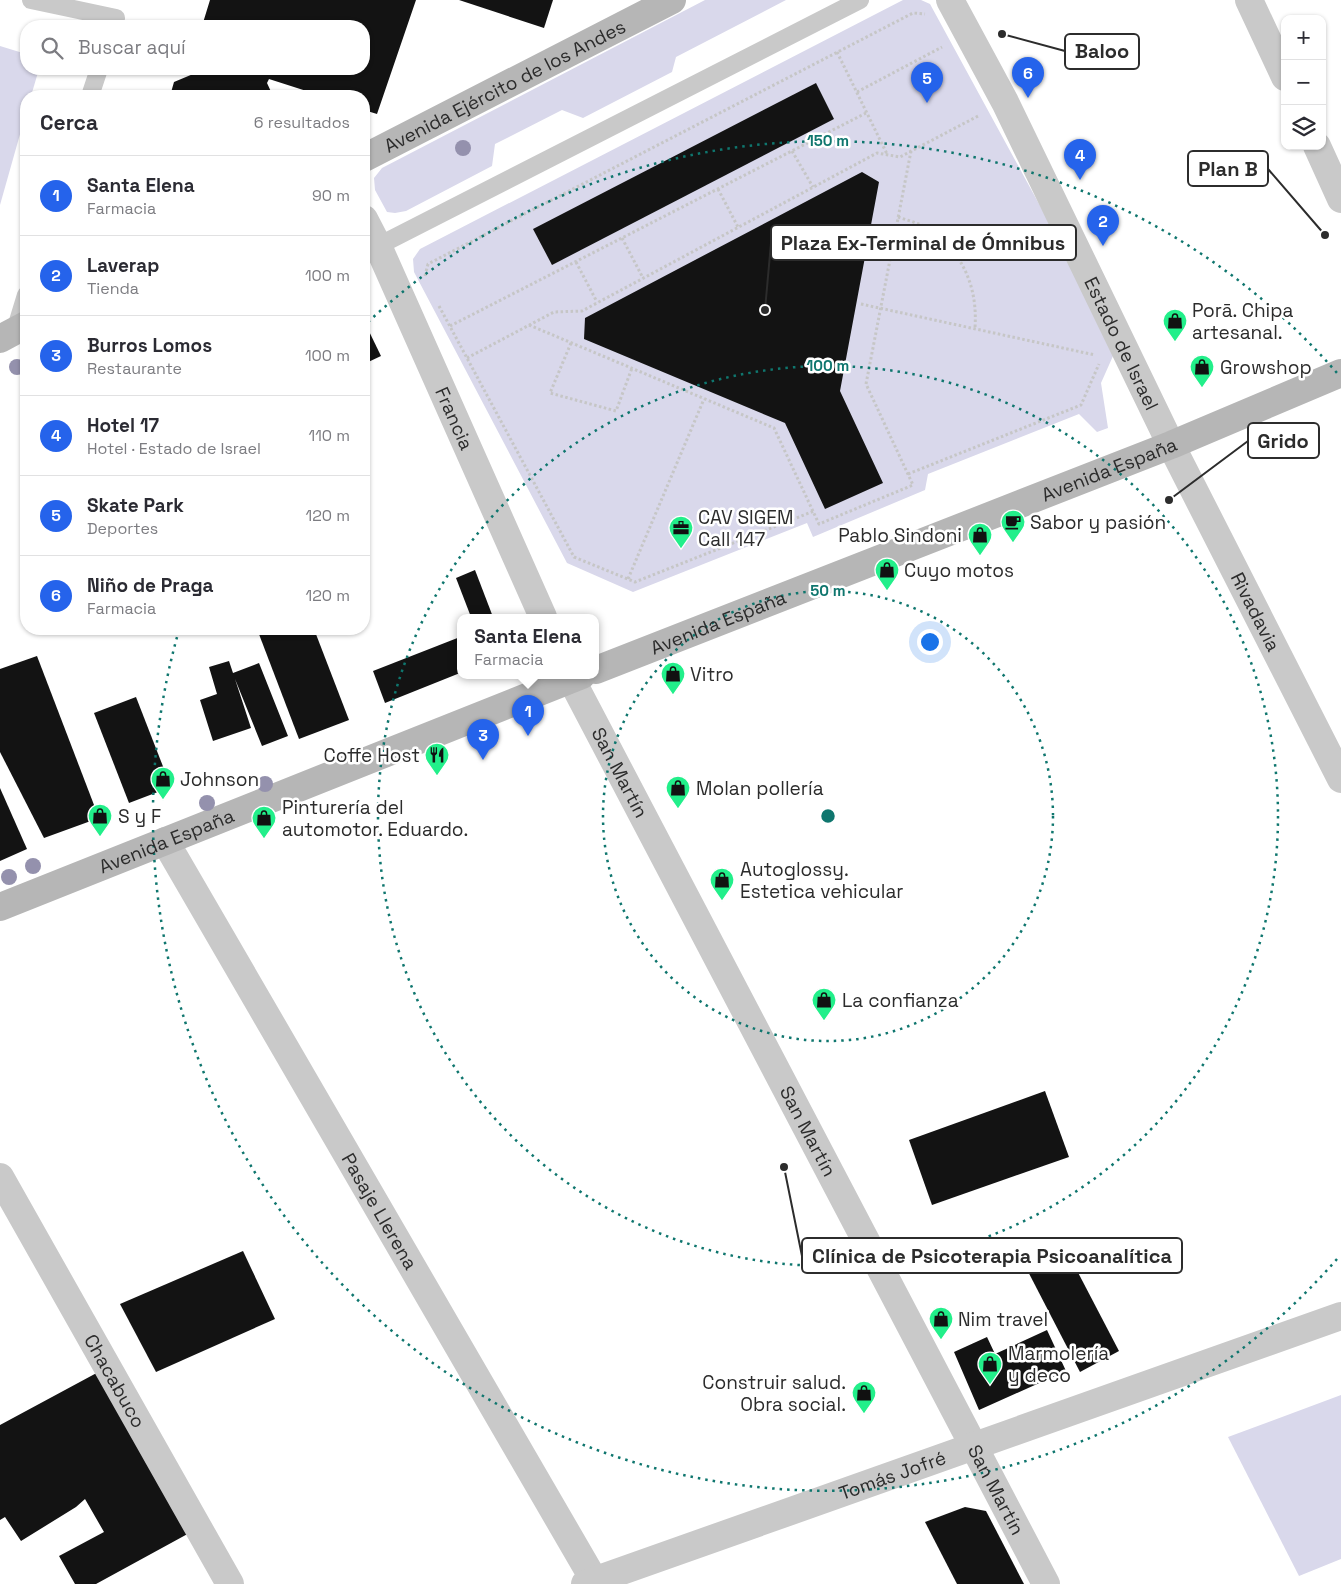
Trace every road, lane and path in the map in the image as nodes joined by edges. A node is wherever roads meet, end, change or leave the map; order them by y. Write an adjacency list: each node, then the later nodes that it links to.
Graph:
1 (31, 0): 6 (lane)
2 (672, 0): 19 (main road, Avenida Ejército de los Andes)
3 (860, 0): 27 (lane)
4 (1249, 0): 9 (street)
5 (940, 7): 8 (path); 45 (street, Estado de Israel)
6 (115, 20)
7 (946, 45): 12 (path)
8 (837, 52): 12 (path); 29 (path)
9 (1281, 68)
10 (97, 75): 11 (lane)
11 (92, 90)
12 (857, 92): 13 (path)
13 (866, 113): 16 (path); 18 (path)
14 (984, 113): 17 (path)
15 (1319, 150): 22 (street)
16 (792, 151): 20 (path); 21 (path)
17 (911, 151): 18 (path); 23 (path)
18 (887, 154): 20 (path)
19 (370, 155)
20 (813, 187): 24 (path)
21 (718, 189): 24 (path); 26 (path)
22 (1341, 199)
23 (898, 217): 34 (path); 38 (path)
24 (738, 227): 30 (path)
25 (370, 231): 27 (street, Francia)
26 (622, 238): 28 (path); 30 (path)
27 (378, 246): 49 (street, Francia)
28 (576, 262): 32 (path); 37 (path)
29 (424, 278)
30 (643, 278): 32 (path)
31 (437, 302): 37 (path)
32 (597, 302): 36 (path)
33 (861, 304): 34 (path)
34 (880, 308): 38 (path); 46 (path)
35 (20, 314): 39 (lane)
36 (529, 325): 40 (path); 41 (path)
37 (450, 326): 41 (path)
38 (975, 328): 46 (path)
39 (14, 332)
40 (571, 343): 42 (path); 42 (path)
41 (467, 358): 48 (path)
42 (632, 368): 44 (path)
43 (1341, 373): 45 (main road, Avenida España)
44 (704, 399): 47 (path); 48 (path)
45 (1170, 445): 50 (main road, Avenida España); 53 (street, Rivadavia)
46 (908, 474): 47 (path)
47 (814, 512): 48 (path)
48 (628, 579)
49 (542, 614)
50 (599, 667)
51 (569, 679): 54 (main road, Avenida España)
52 (581, 679): 58 (street, San Martín)
53 (1341, 779)
54 (165, 841): 55 (main road, Avenida España); 59 (street, Pasaje Llerena)
55 (0, 907)
56 (0, 1177): 60 (street, Chacabuco)
57 (1341, 1316): 58 (street, Tomás Jofré)
58 (973, 1447): 59 (street, Tomás Jofré); 61 (street, San Martín)
59 (589, 1582)
60 (230, 1584)
61 (1046, 1584)

